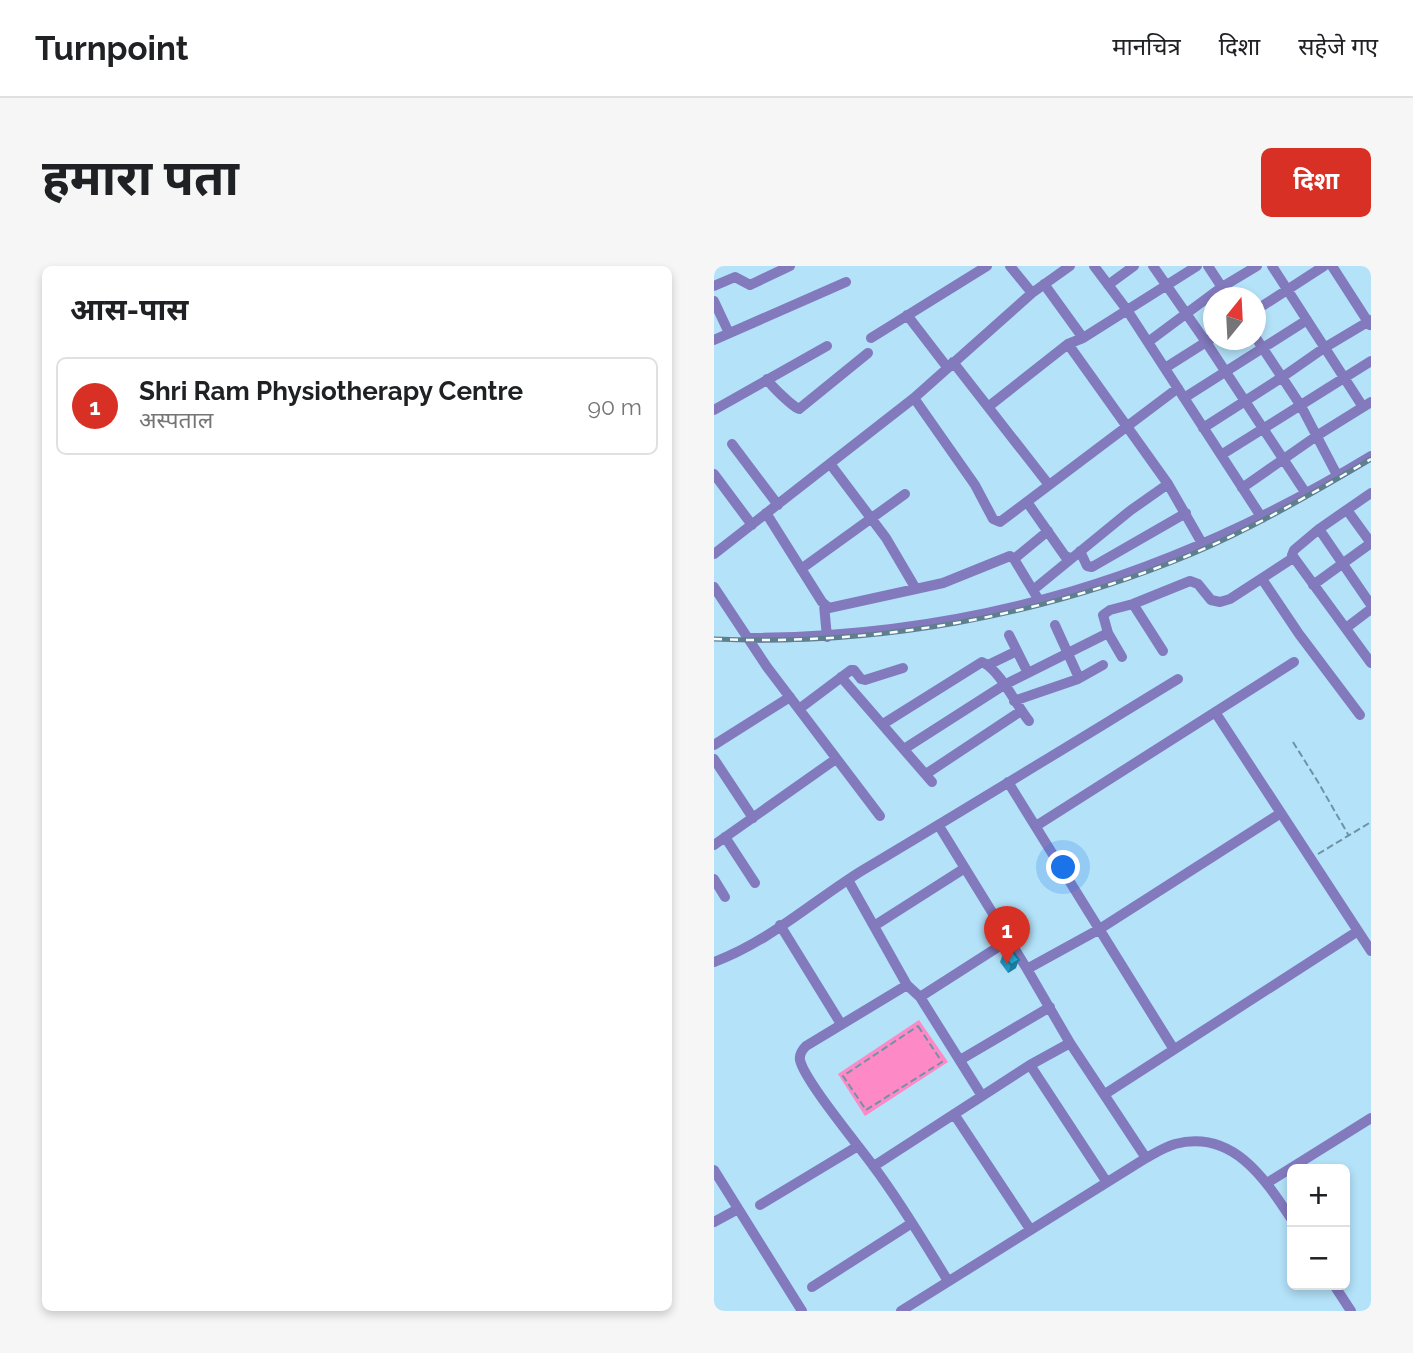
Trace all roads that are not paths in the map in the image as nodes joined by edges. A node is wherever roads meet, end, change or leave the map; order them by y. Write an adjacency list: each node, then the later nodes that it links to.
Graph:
1 (790, 266): 16 (street)
2 (987, 266): 28 (street)
3 (1010, 266): 22 (street)
4 (1070, 266): 15 (street)
5 (1094, 266): 17 (street)
6 (1134, 266): 17 (street)
7 (1153, 266): 18 (street)
8 (1197, 266): 18 (street)
9 (1208, 266): 19 (street)
10 (1257, 266): 20 (street)
11 (1272, 266): 21 (street)
12 (1324, 266): 21 (street)
13 (1332, 266): 30 (street)
14 (846, 282): 32 (street)
15 (1044, 284): 22 (street); 34 (street)
16 (714, 285)
17 (1108, 285): 26 (street)
18 (1166, 285): 26 (street); 27 (street)
19 (1223, 287)
20 (1232, 287)
21 (1287, 290): 24 (street); 29 (street)
22 (1032, 293): 47 (street)
23 (714, 301): 32 (street)
24 (1266, 303)
25 (1203, 305): 27 (street)
26 (1127, 310): 34 (street); 36 (street)
27 (1188, 314): 31 (street); 36 (street)
28 (907, 315): 33 (street); 47 (street)
29 (1307, 320): 40 (street); 41 (street)
30 (1370, 322): 41 (street)
31 (1203, 332)
32 (729, 333): 35 (street)
33 (871, 338)
34 (1083, 338): 37 (street)
35 (714, 340)
36 (1148, 342): 48 (street)
37 (1068, 344): 59 (street); 61 (street)
38 (1203, 344): 48 (street)
39 (827, 346): 51 (street)
40 (1266, 346)
41 (1324, 348): 50 (street); 52 (street)
42 (1215, 350): 49 (street)
43 (1261, 350): 49 (street)
44 (1263, 350): 50 (street)
45 (868, 353): 51 (street)
46 (1371, 362): 52 (street)
47 (950, 364): 54 (street); 59 (street)
48 (1165, 368): 53 (street)
49 (1227, 373): 55 (street); 56 (street)
50 (1281, 378): 56 (street); 58 (street)
51 (766, 379): 60 (street)
52 (1345, 379): 57 (street); 58 (street)
53 (1178, 388): 55 (street); 61 (street)
54 (915, 398): 69 (street); 78 (street)
55 (1184, 398): 62 (street)
56 (1245, 400): 62 (street); 63 (street)
57 (1367, 404): 64 (street)
58 (1301, 406): 63 (street); 64 (street)
59 (988, 407): 73 (street)
60 (714, 410)
61 (1128, 425): 72 (street); 73 (street)
62 (1203, 428): 66 (street)
63 (1264, 429): 66 (street); 68 (street)
64 (1318, 435): 68 (street); 71 (street)
65 (732, 444): 79 (street)
66 (1221, 455): 74 (street)
67 (1371, 456): 71 (street)
68 (1284, 459): 74 (street); 75 (street)
69 (831, 465): 79 (street); 83 (street)
70 (714, 474): 85 (street)
71 (1337, 475): 75 (street)
72 (1168, 484): 82 (street); 90 (street)
73 (1049, 485): 78 (street)
74 (1242, 488): 84 (street)
75 (1305, 492): 84 (street)
76 (1371, 493): 80 (street)
77 (905, 494): 83 (street)
78 (1027, 502): 87 (street)
79 (778, 505): 81 (street)
80 (1347, 510): 86 (street); 88 (street)
81 (766, 513): 85 (street); 96 (street)
82 (1186, 513): 89 (street); 90 (street)
83 (871, 517): 96 (street); 100 (street)
84 (1262, 518): 89 (street)
85 (752, 525): 91 (street)
86 (1319, 529): 94 (street); 95 (street)
87 (1048, 531): 92 (street); 93 (street)
88 (1371, 543): 95 (street)
89 (1203, 545): 102 (street)
90 (1080, 551): 93 (street)
91 (714, 554)
92 (1014, 558): 100 (street); 101 (street)
93 (1070, 558): 101 (street)
94 (1293, 558): 97 (street); 98 (street)
95 (1343, 564): 98 (street); 105 (street)
96 (801, 569): 104 (street)
97 (1262, 579): 103 (street); 130 (street)
98 (1313, 585): 107 (street)
99 (714, 587): 111 (street)
100 (916, 589): 104 (street)
101 (1033, 590): 102 (street)
102 (1040, 602): 110 (street)
103 (1133, 604): 108 (street); 113 (street)
104 (824, 605): 110 (street)
105 (1371, 607): 107 (street)
106 (1055, 625): 114 (street)
107 (1346, 628): 117 (street)
108 (1108, 633): 114 (street); 115 (street)
109 (1009, 635): 112 (street)
110 (827, 637): 111 (street)
111 (748, 638): 126 (street)
112 (1017, 651): 118 (street); 121 (street)
113 (1163, 651)
114 (1067, 652): 121 (street); 123 (street)
115 (1122, 657)
116 (1294, 662): 129 (street)
117 (1371, 663)
118 (988, 665): 125 (street); 132 (street)
119 (1103, 665): 123 (street)
120 (902, 668): 122 (street)
121 (1028, 673): 125 (street)
122 (841, 677): 128 (street); 132 (street)
123 (1079, 678): 127 (street)
124 (1178, 679): 137 (street)
125 (1004, 685): 127 (street); 134 (street)
126 (790, 697): 128 (street); 133 (street)
127 (1018, 706): 131 (street); 134 (street)
128 (799, 709): 136 (street)
129 (1215, 712): 138 (street); 142 (street)
130 (1360, 715)
131 (1029, 721)
132 (883, 724): 134 (street)
133 (714, 745)
134 (904, 749)
135 (714, 759): 140 (street)
136 (836, 759): 139 (street); 140 (street)
137 (1009, 782): 141 (street); 142 (street)
138 (1281, 813): 152 (street); 153 (street)
139 (880, 816)
140 (753, 818): 143 (street)
141 (939, 826): 145 (street); 147 (street)
142 (1036, 826): 152 (street)
143 (725, 837): 144 (street); 148 (street)
144 (714, 845)
145 (965, 868): 151 (street); 154 (street)
146 (714, 879): 149 (street)
147 (848, 880): 150 (street); 151 (street)
148 (755, 883)
149 (725, 897)
150 (780, 925): 156 (street); 161 (street)
151 (874, 926): 158 (street)
152 (1098, 930): 157 (street); 163 (street)
153 (1358, 931): 155 (street); 163 (street)
154 (1009, 940): 157 (street); 159 (street)
155 (1371, 951)
156 (714, 962)
157 (1027, 969): 160 (street)
158 (907, 985): 159 (street); 161 (street)
159 (920, 998): 164 (street)
160 (1050, 1007): 162 (street); 164 (street)
161 (841, 1024): 170 (street)
162 (1070, 1043): 165 (street); 166 (street)
163 (1173, 1048): 166 (street)
164 (960, 1060): 167 (street)
165 (1030, 1065): 167 (street); 174 (street)
166 (1105, 1094): 171 (street)
167 (982, 1096): 168 (street)
168 (954, 1114): 172 (street); 181 (street)
169 (1371, 1118): 175 (street)
170 (858, 1146): 172 (street); 176 (street)
171 (1146, 1158): 174 (street); 175 (street)
172 (874, 1166): 180 (street)
173 (714, 1170): 177 (street)
174 (1107, 1181): 181 (street)
175 (1267, 1183): 178 (street)
176 (760, 1205)
177 (738, 1209): 179 (street); 185 (street)
178 (1287, 1213)
179 (714, 1222)
180 (912, 1223): 182 (street); 183 (street)
181 (1030, 1229): 182 (street)
182 (948, 1281): 186 (street)
183 (812, 1287)
184 (1337, 1290): 187 (street)
185 (802, 1311)
186 (901, 1311)
187 (1351, 1311)

